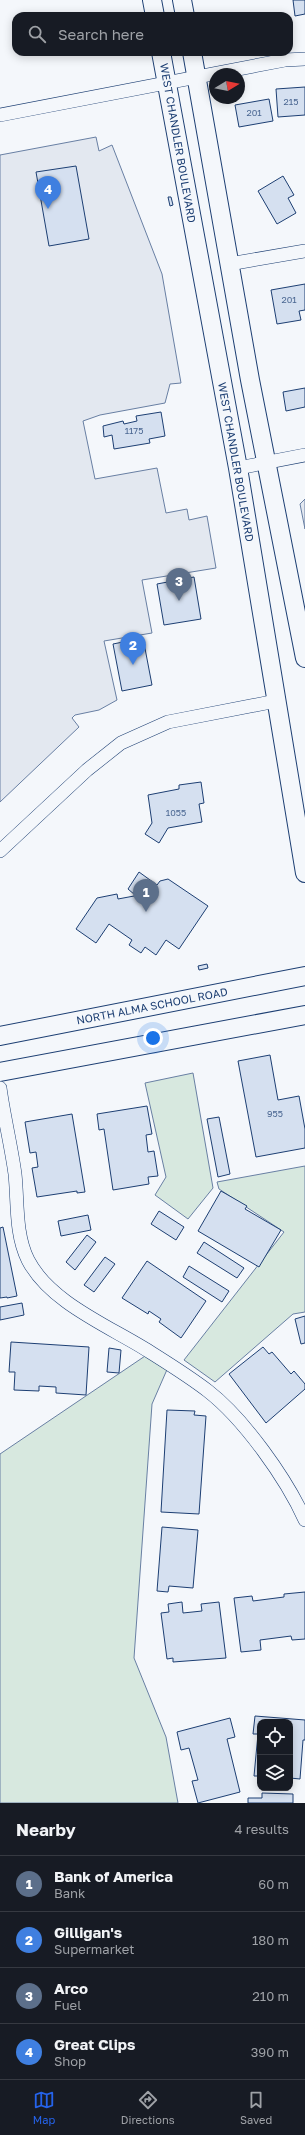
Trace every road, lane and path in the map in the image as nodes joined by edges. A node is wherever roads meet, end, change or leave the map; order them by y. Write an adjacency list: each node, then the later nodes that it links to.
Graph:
1 (152, 0): 3 (main road)
2 (182, 0): 4 (main road)
3 (154, 12)
4 (184, 12)
5 (164, 56): 8 (main road, WEST CHANDLER BOULEVARD)
6 (190, 56): 8 (main road, WEST CHANDLER BOULEVARD)
7 (305, 59): 8 (street)
8 (181, 80): 9 (street); 11 (main road, WEST CHANDLER BOULEVARD); 14 (main road, WEST CHANDLER BOULEVARD)
9 (0, 114)
10 (305, 251): 11 (street)
11 (229, 264): 13 (main road, WEST CHANDLER BOULEVARD)
12 (305, 455): 13 (street)
13 (266, 463): 14 (street); 15 (main road, WEST CHANDLER BOULEVARD)
14 (238, 468): 16 (main road, WEST CHANDLER BOULEVARD)
15 (305, 658)
16 (276, 701): 17 (street); 18 (main road, WEST CHANDLER BOULEVARD)
17 (0, 851)
18 (305, 873)
19 (305, 976): 21 (main road, NORTH ALMA SCHOOL ROAD)
20 (305, 1015): 22 (main road)
21 (0, 1036)
22 (0, 1072)
23 (0, 1088): 24 (street)
24 (305, 1520)

